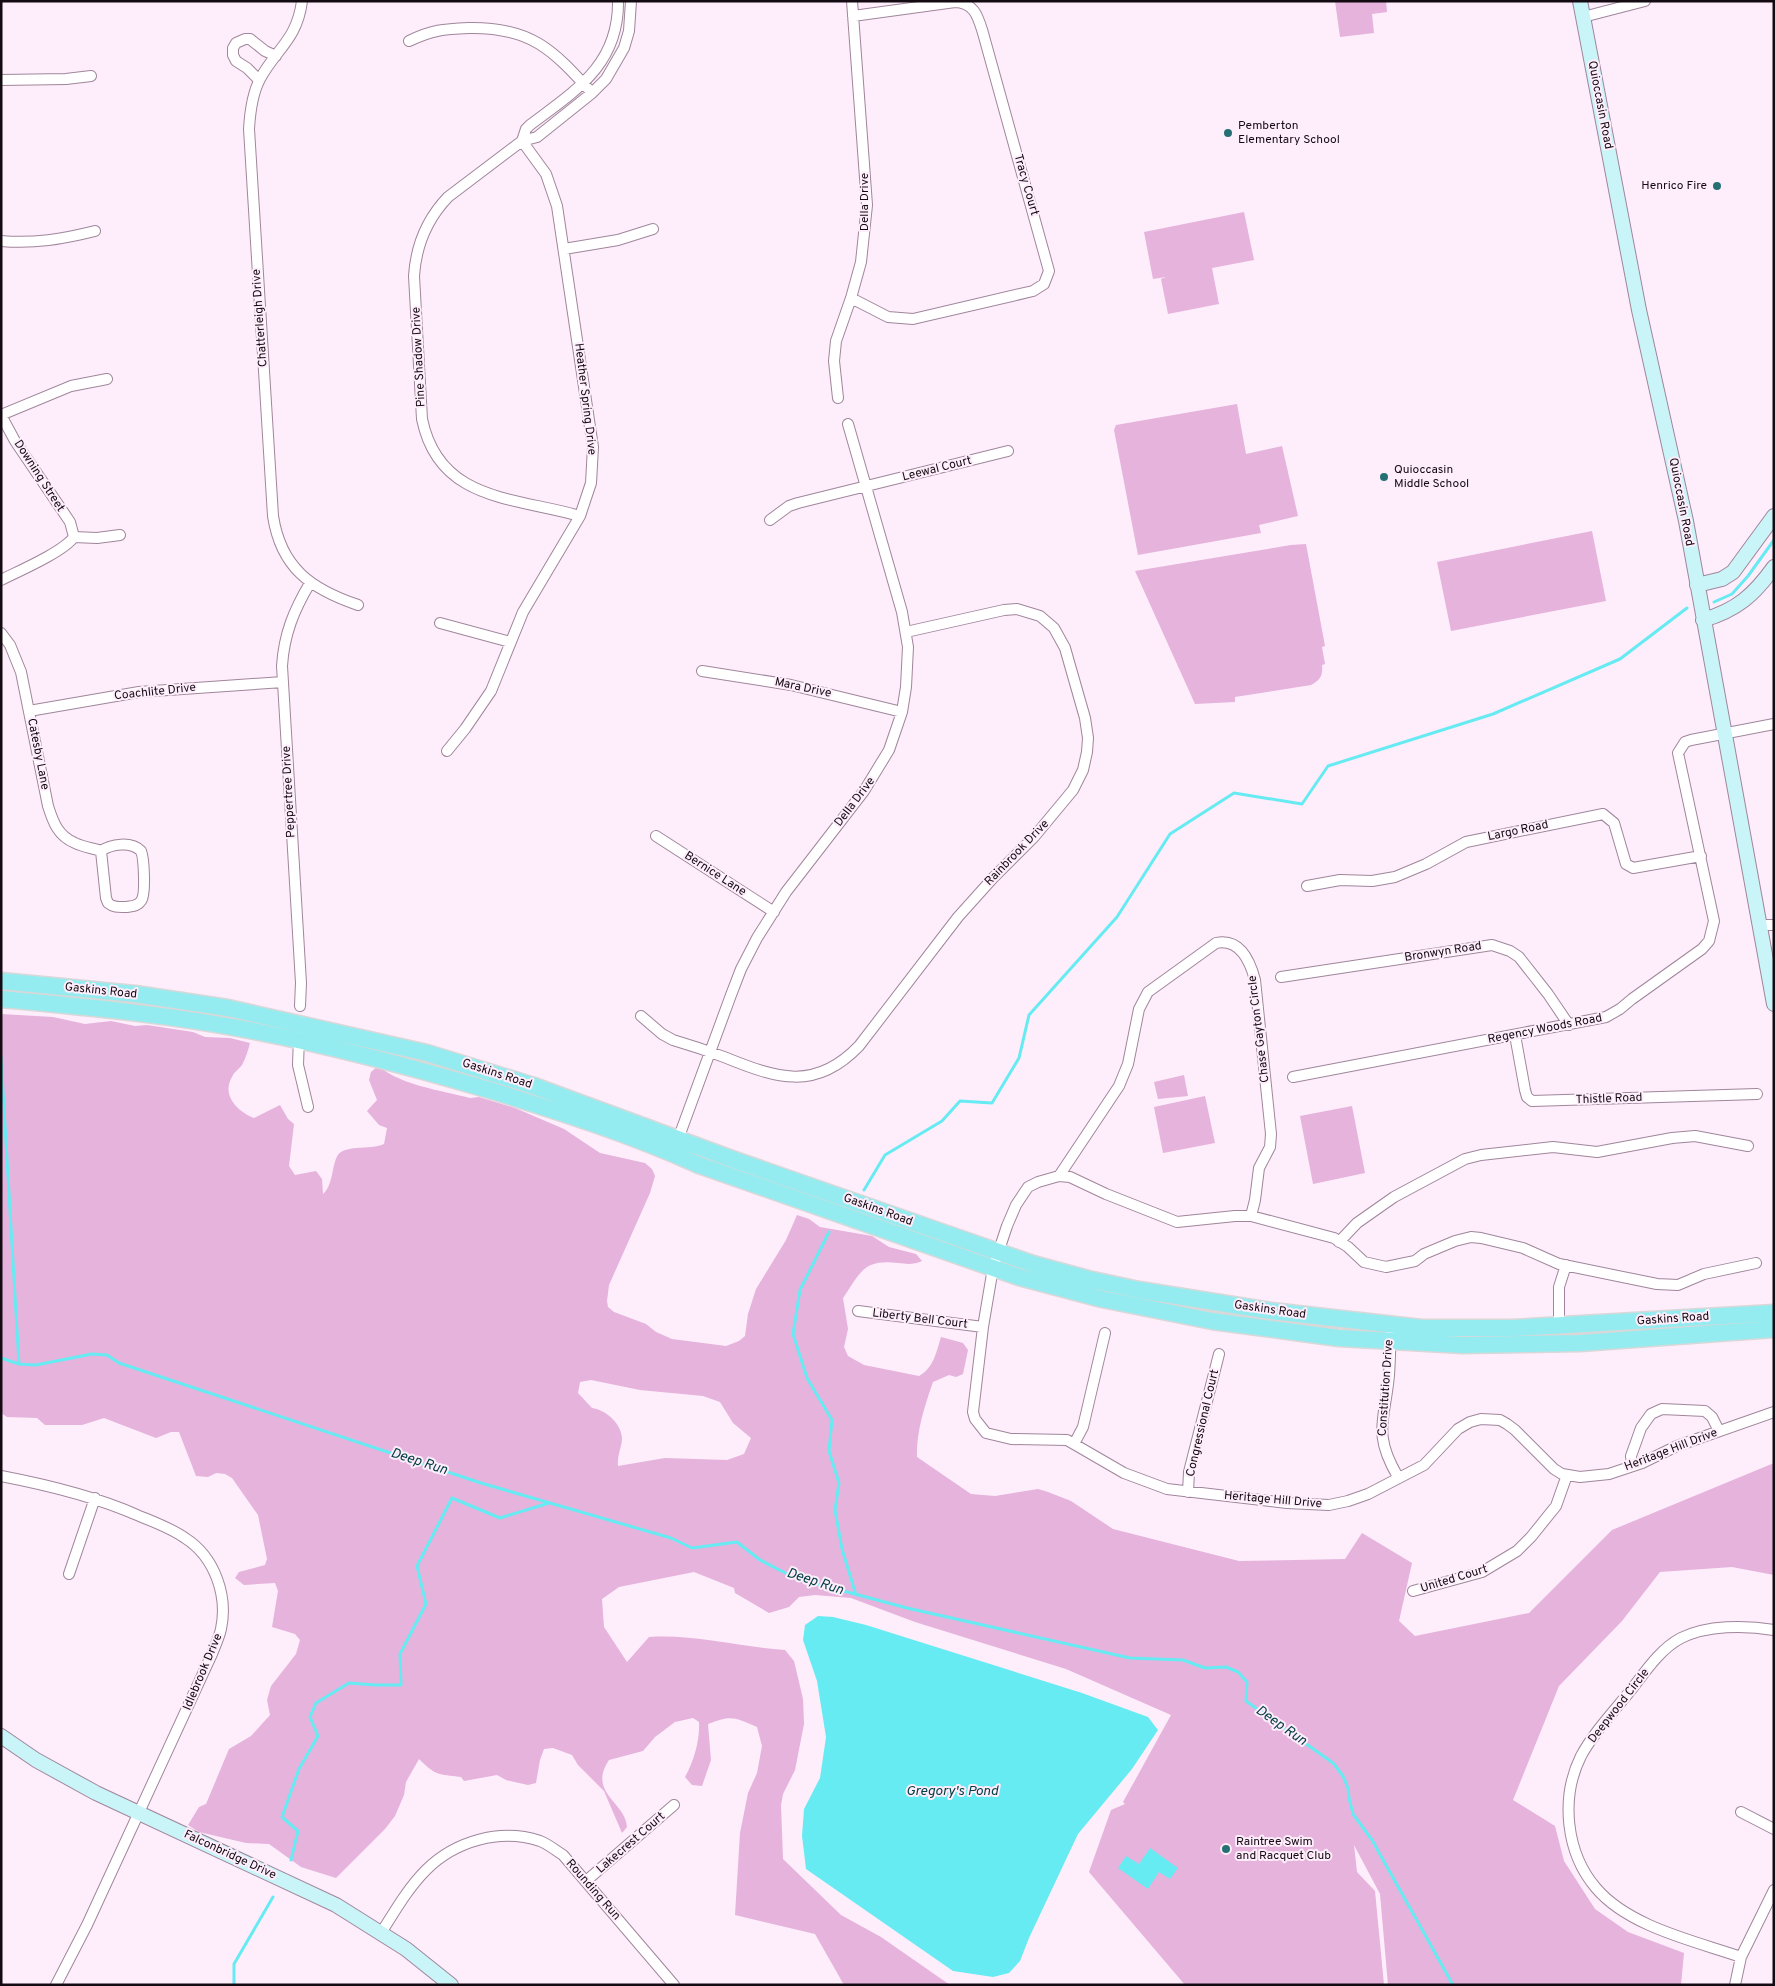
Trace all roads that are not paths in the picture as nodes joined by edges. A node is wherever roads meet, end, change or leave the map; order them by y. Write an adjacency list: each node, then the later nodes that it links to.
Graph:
1 (302, 1): 10 (street, Chatterleigh Drive)
2 (618, 1): 14 (street, Pine Shadow Drive)
3 (631, 1): 15 (street, Pine Shadow Drive)
4 (852, 1): 7 (street, Della Drive)
5 (1580, 1): 8 (main road, Quioccasin Road)
6 (1645, 1): 8 (street)
7 (853, 16): 21 (street, Della Drive); 21 (street, Tracy Court)
8 (1583, 17): 36 (main road, Quioccasin Road)
9 (409, 41): 14 (street)
10 (276, 56): 13 (street, Chatterleigh Drive); 13 (street)
11 (90, 76): 12 (street)
12 (1, 80)
13 (259, 80): 35 (street, Chatterleigh Drive)
14 (583, 84): 15 (street); 16 (street, Pine Shadow Drive)
15 (592, 93): 16 (street, Pine Shadow Drive)
16 (522, 141): 20 (street, Heather Spring Drive); 28 (street, Pine Shadow Drive)
17 (653, 229): 20 (street)
18 (95, 231): 19 (street)
19 (1, 241)
20 (564, 249): 28 (street, Heather Spring Drive)
21 (851, 298): 23 (street, Della Drive)
22 (107, 379): 24 (street)
23 (838, 398)
24 (1, 415): 32 (street, Downing Street)
25 (848, 424): 27 (street, Della Drive)
26 (1008, 451): 27 (street, Leewal Court)
27 (866, 486): 30 (street, Leewal Court); 40 (street, Della Drive)
28 (580, 516): 42 (street, Heather Spring Drive)
29 (1774, 516): 36 (main road)
30 (770, 520)
31 (120, 535): 32 (street)
32 (74, 537): 34 (street)
33 (1774, 567): 38 (main road)
34 (1, 580)
35 (310, 583): 37 (street, Chatterleigh Drive); 44 (street, Peppertree Drive)
36 (1697, 585): 38 (main road, Quioccasin Road)
37 (358, 605)
38 (1703, 620): 48 (main road, Quioccasin Road)
39 (440, 623): 42 (street)
40 (906, 632): 46 (street, Della Drive); 67 (street, Rainbrook Drive)
41 (1, 633): 45 (street, Catesby Lane)
42 (510, 642): 49 (street, Heather Spring Drive)
43 (702, 671): 46 (street, Mara Drive)
44 (283, 682): 45 (street, Coachlite Drive); 61 (street, Peppertree Drive)
45 (29, 711): 51 (street, Catesby Lane)
46 (902, 712): 54 (street, Della Drive)
47 (1774, 724): 48 (street, Regency Woods Road)
48 (1724, 734): 52 (street, Regency Woods Road); 55 (main road, Quioccasin Road)
49 (447, 751)
50 (656, 836): 54 (street, Bernice Lane)
51 (101, 852): 51 (street)
52 (1700, 856): 53 (street, Largo Road); 64 (street, Regency Woods Road)
53 (1307, 886)
54 (774, 912): 67 (street, Della Drive)
55 (1759, 925): 56 (street); 60 (main road, Quioccasin Road)
56 (1774, 925)
57 (1281, 977): 64 (street, Bronwyn Road)
58 (1, 981): 63 (main road, Gaskins Road)
59 (1, 999): 66 (main road, Gaskins Road)
60 (1774, 1004)
61 (300, 1006)
62 (641, 1016): 67 (street, Rainbrook Drive)
63 (300, 1023): 66 (street); 71 (main road, Gaskins Road)
64 (1569, 1025): 65 (street, Regency Woods Road)
65 (1515, 1035): 68 (street, Regency Woods Road); 69 (street, Thistle Road)
66 (299, 1040): 70 (street); 71 (main road, Gaskins Road)
67 (710, 1052): 71 (street, Della Drive)
68 (1293, 1077)
69 (1757, 1094)
70 (308, 1107)
71 (676, 1146): 76 (main road, Gaskins Road)
72 (1748, 1146): 75 (street)
73 (1059, 1176): 74 (street); 74 (street, Chase Gayton Circle); 76 (street, Heritage Hill Drive)
74 (1251, 1216): 75 (street)
75 (1339, 1242): 78 (street)
76 (996, 1260): 81 (main road, Gaskins Road); 83 (street, Heritage Hill Drive); 86 (main road, Gaskins Road)
77 (1756, 1263): 78 (street)
78 (1566, 1265): 82 (street)
79 (858, 1311): 83 (street, Liberty Bell Court)
80 (1774, 1313): 82 (main road, Gaskins Road)
81 (1391, 1324): 82 (main road, Gaskins Road); 86 (street, Constitution Drive)
82 (1559, 1326)
83 (983, 1327): 90 (street, Heritage Hill Drive)
84 (1774, 1329): 86 (main road, Gaskins Road)
85 (1105, 1333): 90 (street)
86 (1390, 1341): 94 (street, Constitution Drive)
87 (1219, 1354): 95 (street, Congressional Court)
88 (1774, 1412): 89 (street, Heritage Hill Drive)
89 (1719, 1431): 91 (street, Heritage Hill Drive); 91 (street)
90 (1074, 1444): 95 (street, Heritage Hill Drive)
91 (1632, 1466): 92 (street, Heritage Hill Drive)
92 (1567, 1475): 94 (street, Heritage Hill Drive); 98 (street, United Court)
93 (1, 1476): 96 (street, Idlebrook Drive)
94 (1398, 1477): 95 (street, Heritage Hill Drive)
95 (1188, 1492)
96 (95, 1498): 97 (street); 102 (street, Idlebrook Drive)
97 (69, 1574)
98 (1413, 1591)
99 (1774, 1630): 108 (street, Deepwood Circle)
100 (3, 1740): 102 (main road, Falconbridge Drive)
101 (674, 1805): 105 (street, Lakecrest Court)
102 (139, 1812): 107 (main road, Falconbridge Drive); 110 (street, Idlebrook Drive)
103 (1741, 1812): 104 (street)
104 (1774, 1829)
105 (586, 1881): 107 (street, Rounding Run); 111 (street, Rounding Run)
106 (1774, 1890): 108 (street)
107 (381, 1933): 109 (main road, Falconbridge Drive)
108 (1742, 1957): 112 (street)
109 (443, 1982)
110 (56, 1985)
111 (674, 1985)
112 (1735, 1985)

